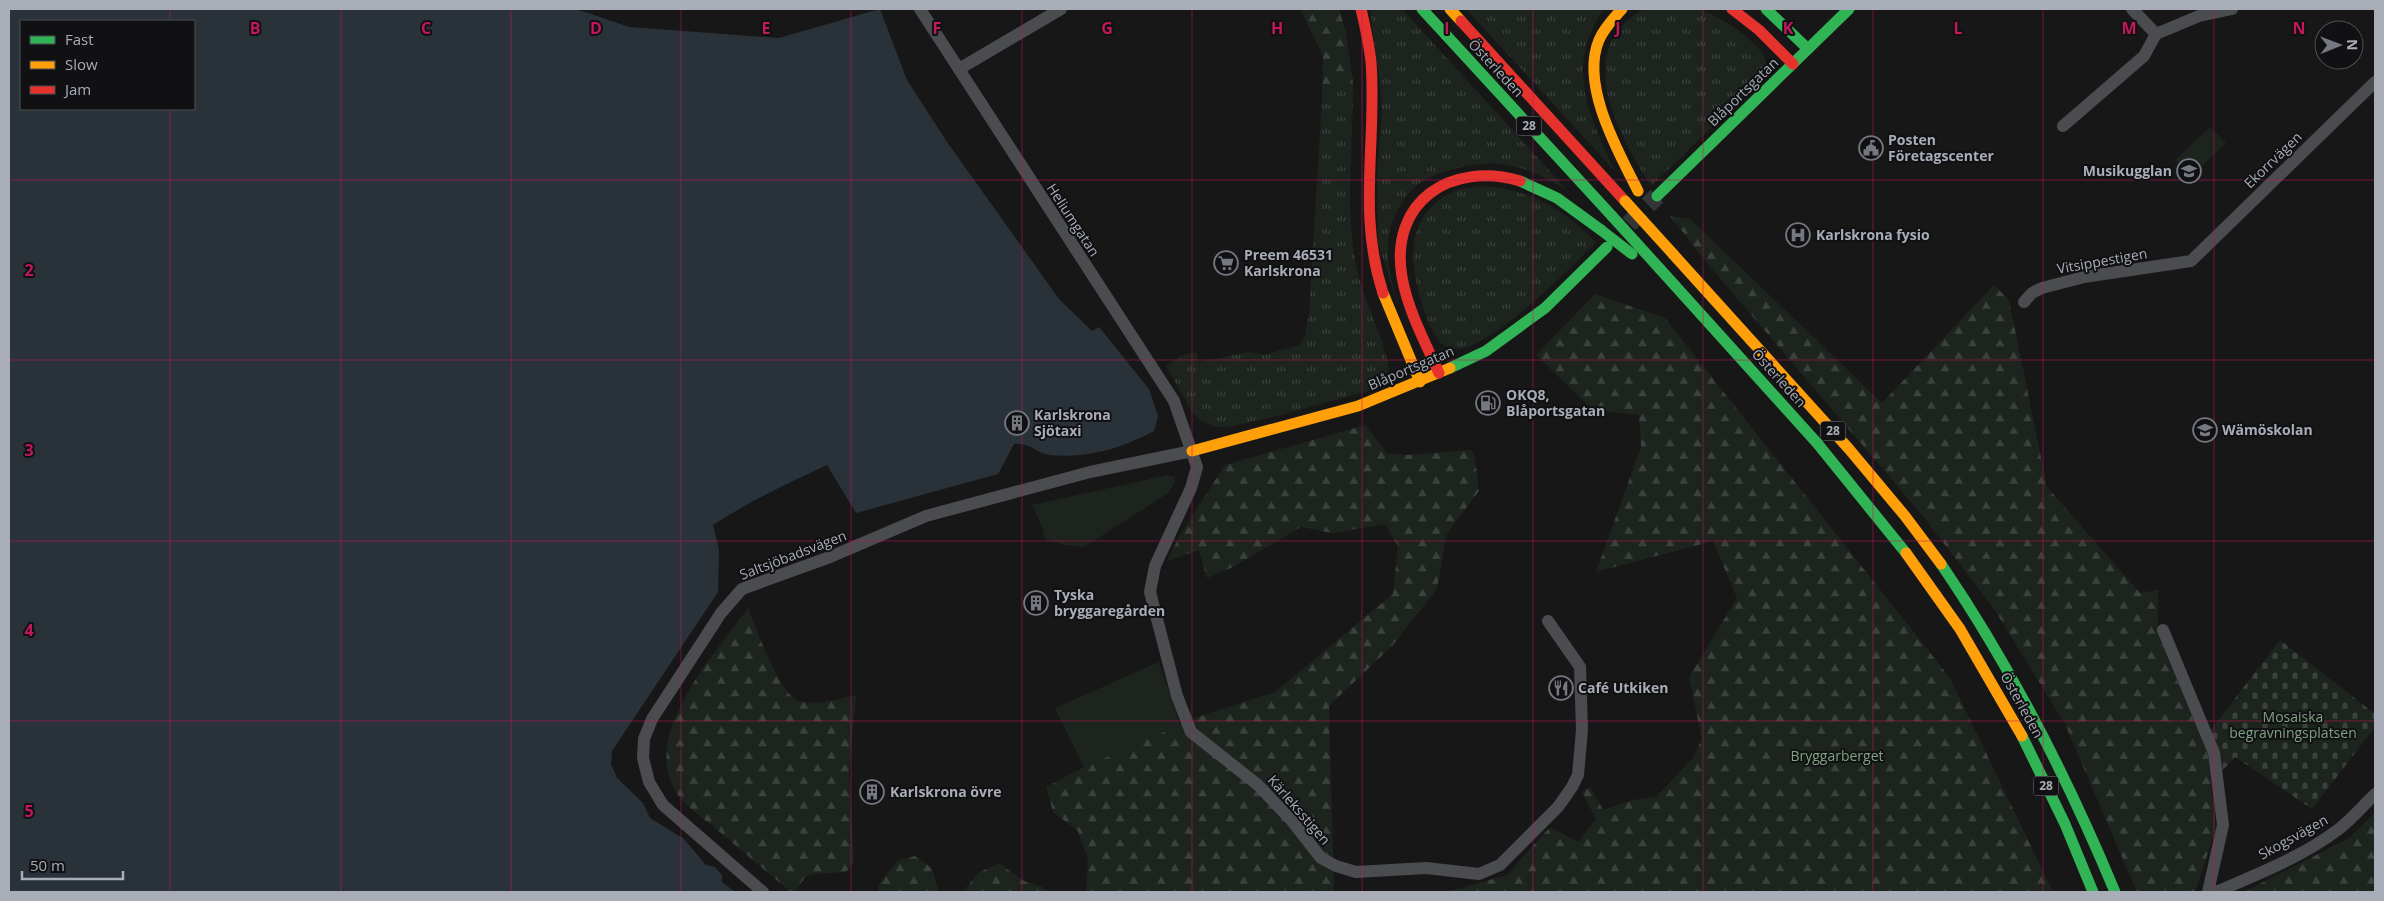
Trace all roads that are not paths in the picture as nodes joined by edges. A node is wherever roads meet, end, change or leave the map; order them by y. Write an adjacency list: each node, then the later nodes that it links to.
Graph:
1 (920, 9): 15 (street, Heliumgatan)
2 (1060, 9): 15 (street)
3 (1360, 9): 25 (main road)
4 (1422, 9): 22 (main road, Österleden / 28, bridge)
5 (1450, 9): 19 (main road, Österleden / 28, bridge)
6 (1622, 9): 19 (main road, bridge)
7 (1732, 9): 14 (main road)
8 (1766, 9): 13 (main road)
9 (1849, 9): 13 (main road, Blåportsgatan)
10 (2132, 9): 12 (street)
11 (2232, 9): 12 (street)
12 (2156, 34): 17 (street)
13 (1808, 49): 14 (main road, Blåportsgatan)
14 (1793, 64): 18 (main road, Blåportsgatan)
15 (959, 69): 26 (street, Heliumgatan)
16 (2375, 82): 21 (street, Ekorrvägen)
17 (2062, 126)
18 (1657, 196)
19 (1662, 242): 32 (main road, Österleden / 28, bridge)
20 (1607, 248): 24 (main road, Blåportsgatan)
21 (2191, 261): 23 (street, Vitsippestigen)
22 (1658, 271): 24 (main road, bridge); 31 (main road, Österleden / 28)
23 (2024, 302)
24 (1439, 374): 25 (main road, Blåportsgatan)
25 (1420, 382): 26 (main road, Blåportsgatan)
26 (1192, 451): 27 (street, Kärleksstigen); 30 (street, Saltsjöbadsvägen)
27 (1548, 621)
28 (2163, 630): 33 (street)
29 (2375, 794): 34 (street, Skogsvägen)
30 (763, 892)
31 (2093, 892)
32 (2115, 892)
33 (2208, 892)
34 (2216, 892)

